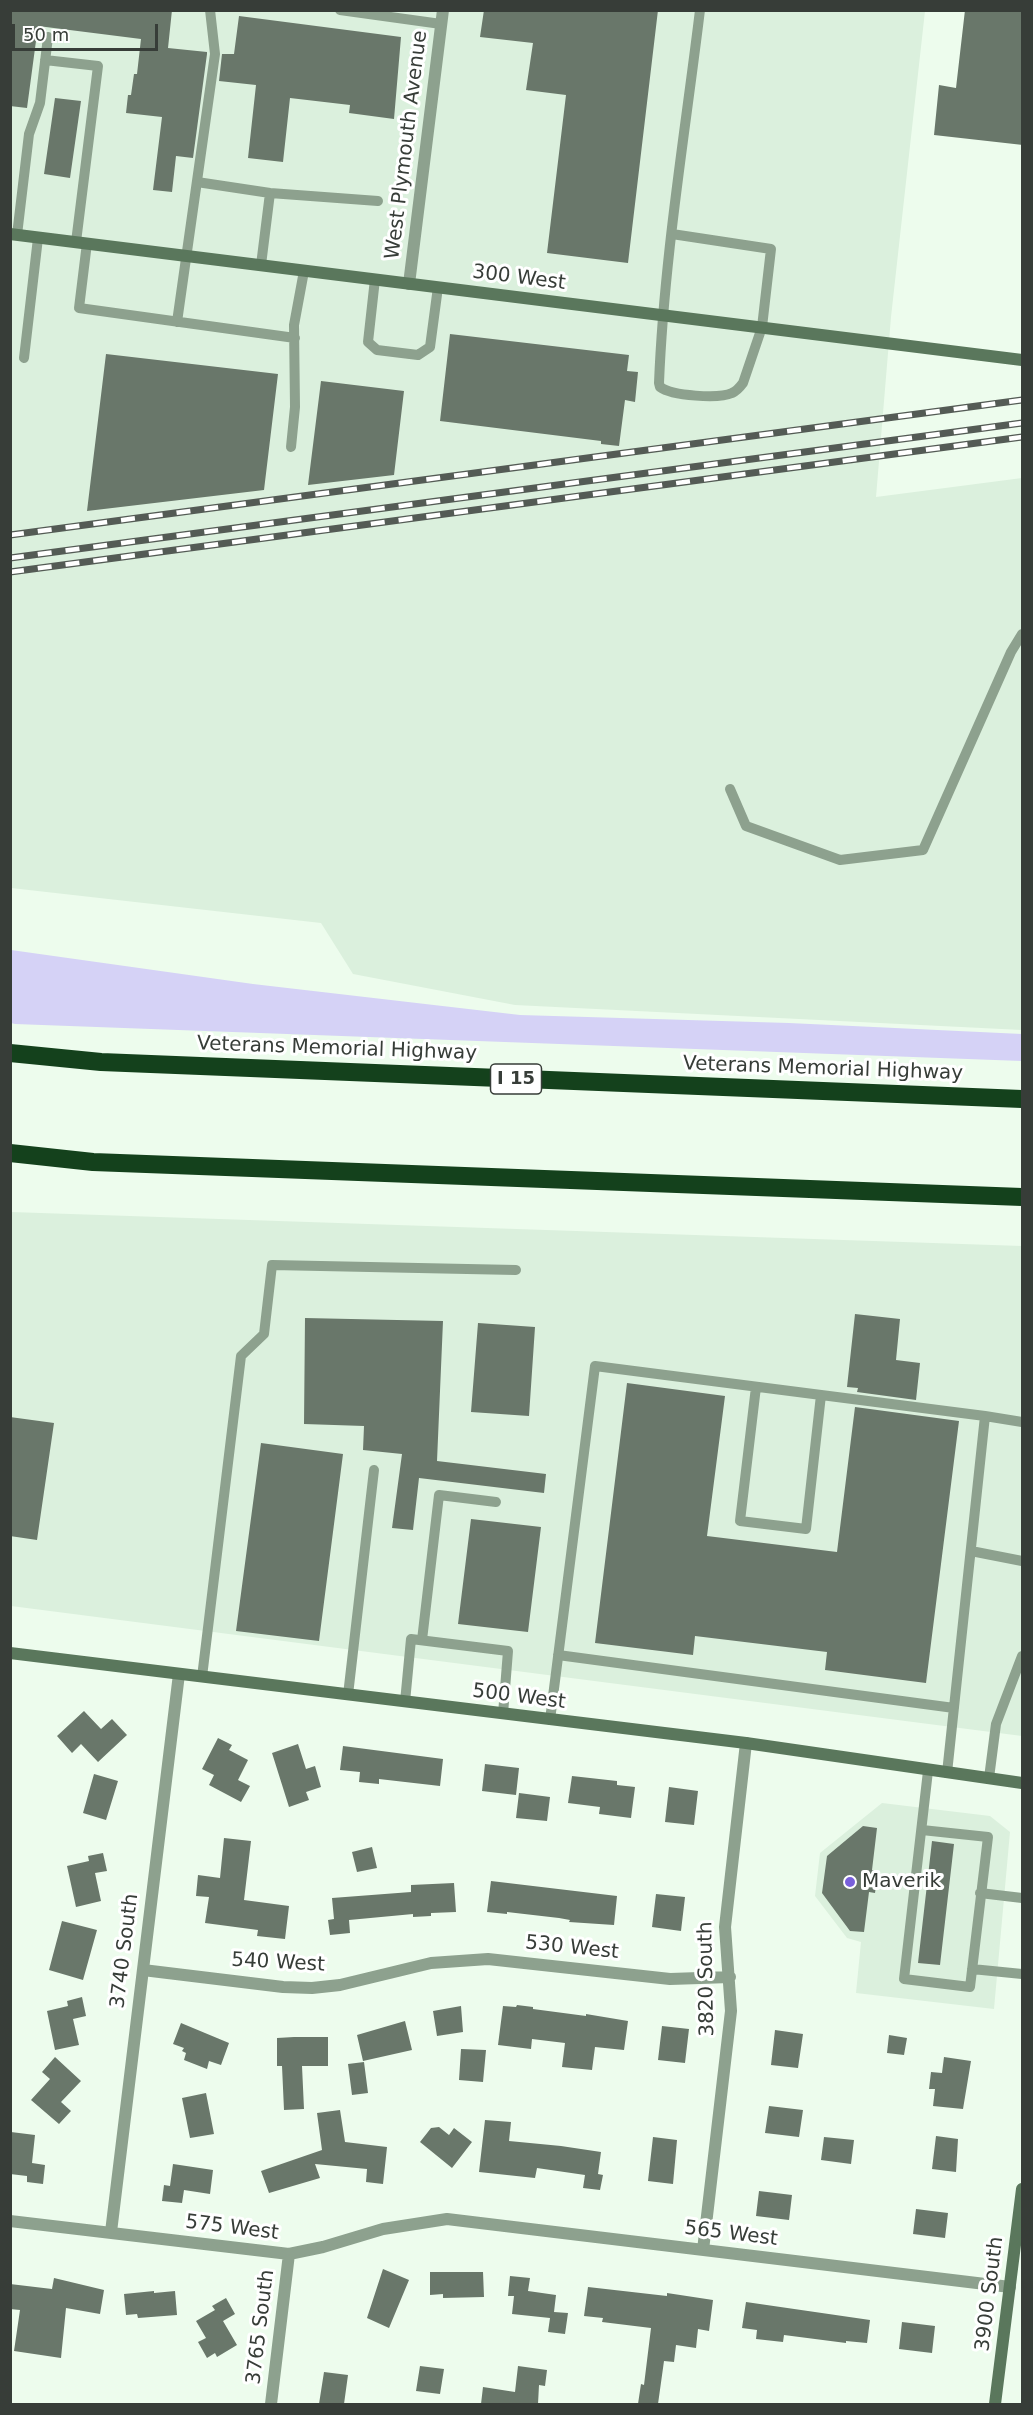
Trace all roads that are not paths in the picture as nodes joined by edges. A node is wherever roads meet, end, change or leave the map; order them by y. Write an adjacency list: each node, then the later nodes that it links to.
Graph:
1 (210, 10): 8 (lane)
2 (340, 10): 5 (lane)
3 (443, 10): 5 (street, West Plymouth Avenue)
4 (700, 10): 11 (lane)
5 (441, 24): 19 (street, West Plymouth Avenue)
6 (48, 37): 7 (lane)
7 (45, 60): 12 (lane); 14 (lane)
8 (197, 182): 9 (lane); 15 (lane)
9 (270, 193): 10 (lane); 16 (lane)
10 (378, 201)
11 (672, 234): 21 (lane); 23 (lane)
12 (14, 235): 13 (main road, 300 West)
13 (38, 237): 14 (main road, 300 West); 25 (lane)
14 (81, 243): 15 (main road, 300 West); 22 (lane)
15 (187, 256): 16 (main road, 300 West); 22 (lane)
16 (261, 265): 17 (main road, 300 West)
17 (304, 271): 18 (main road, 300 West); 24 (lane)
18 (375, 279): 19 (main road, 300 West); 20 (lane)
19 (409, 284): 20 (main road, 300 West)
20 (438, 287): 21 (main road, 300 West)
21 (662, 315): 23 (main road, 300 West); 23 (lane)
22 (177, 321): 24 (lane)
23 (762, 327): 26 (main road, 300 West)
24 (295, 338): 27 (lane)
25 (24, 358)
26 (1023, 360)
27 (291, 447)
28 (1023, 634): 29 (lane)
29 (730, 789)
30 (10, 1053): 31 (highway, Veterans Memorial Highway / I 15)
31 (1023, 1100)
32 (10, 1153): 33 (highway)
33 (1023, 1197)
34 (516, 1270): 48 (lane)
35 (756, 1387): 36 (lane); 36 (lane); 45 (lane)
36 (822, 1395): 37 (lane)
37 (985, 1416): 38 (lane); 41 (lane)
38 (1023, 1422)
39 (374, 1470): 49 (lane)
40 (496, 1502): 43 (lane)
41 (971, 1551): 42 (lane); 51 (lane)
42 (1023, 1561)
43 (422, 1640): 50 (lane); 52 (lane)
44 (10, 1653): 47 (main road, 500 West)
45 (558, 1655): 51 (lane); 53 (lane)
46 (1023, 1656): 57 (lane)
47 (179, 1674): 48 (main road, 500 West); 64 (street, 3740 South)
48 (202, 1677): 49 (main road, 500 West)
49 (348, 1695): 50 (main road, 500 West)
50 (405, 1702): 52 (main road, 500 West)
51 (954, 1708): 56 (lane)
52 (503, 1714): 53 (main road, 500 West)
53 (550, 1720): 54 (main road, 500 West)
54 (746, 1743): 55 (main road, 500 West); 66 (street, 3820 South)
55 (928, 1770): 56 (main road, 500 West); 59 (lane)
56 (947, 1773): 57 (main road, 500 West)
57 (989, 1778): 58 (main road, 500 West)
58 (1023, 1783)
59 (922, 1830): 60 (lane); 63 (lane)
60 (980, 1893): 61 (lane); 63 (lane)
61 (1023, 1898)
62 (410, 1967): 64 (street, 540 West); 66 (street, 530 West)
63 (972, 1969): 65 (lane)
64 (143, 1970): 71 (street, 3740 South)
65 (1023, 1974)
66 (730, 1977): 72 (street, 3820 South)
67 (1023, 2189): 70 (main road, 3900 South)
68 (447, 2219): 72 (street, 565 West); 73 (street, 575 West)
69 (10, 2221): 71 (street, 575 West)
70 (1020, 2224): 74 (main road, 3900 South)
71 (111, 2232): 73 (street, 575 West)
72 (703, 2250): 74 (street, 565 West)
73 (289, 2254): 75 (street, 3765 South)
74 (1010, 2287): 76 (main road, 3900 South)
75 (271, 2404)
76 (995, 2404)

